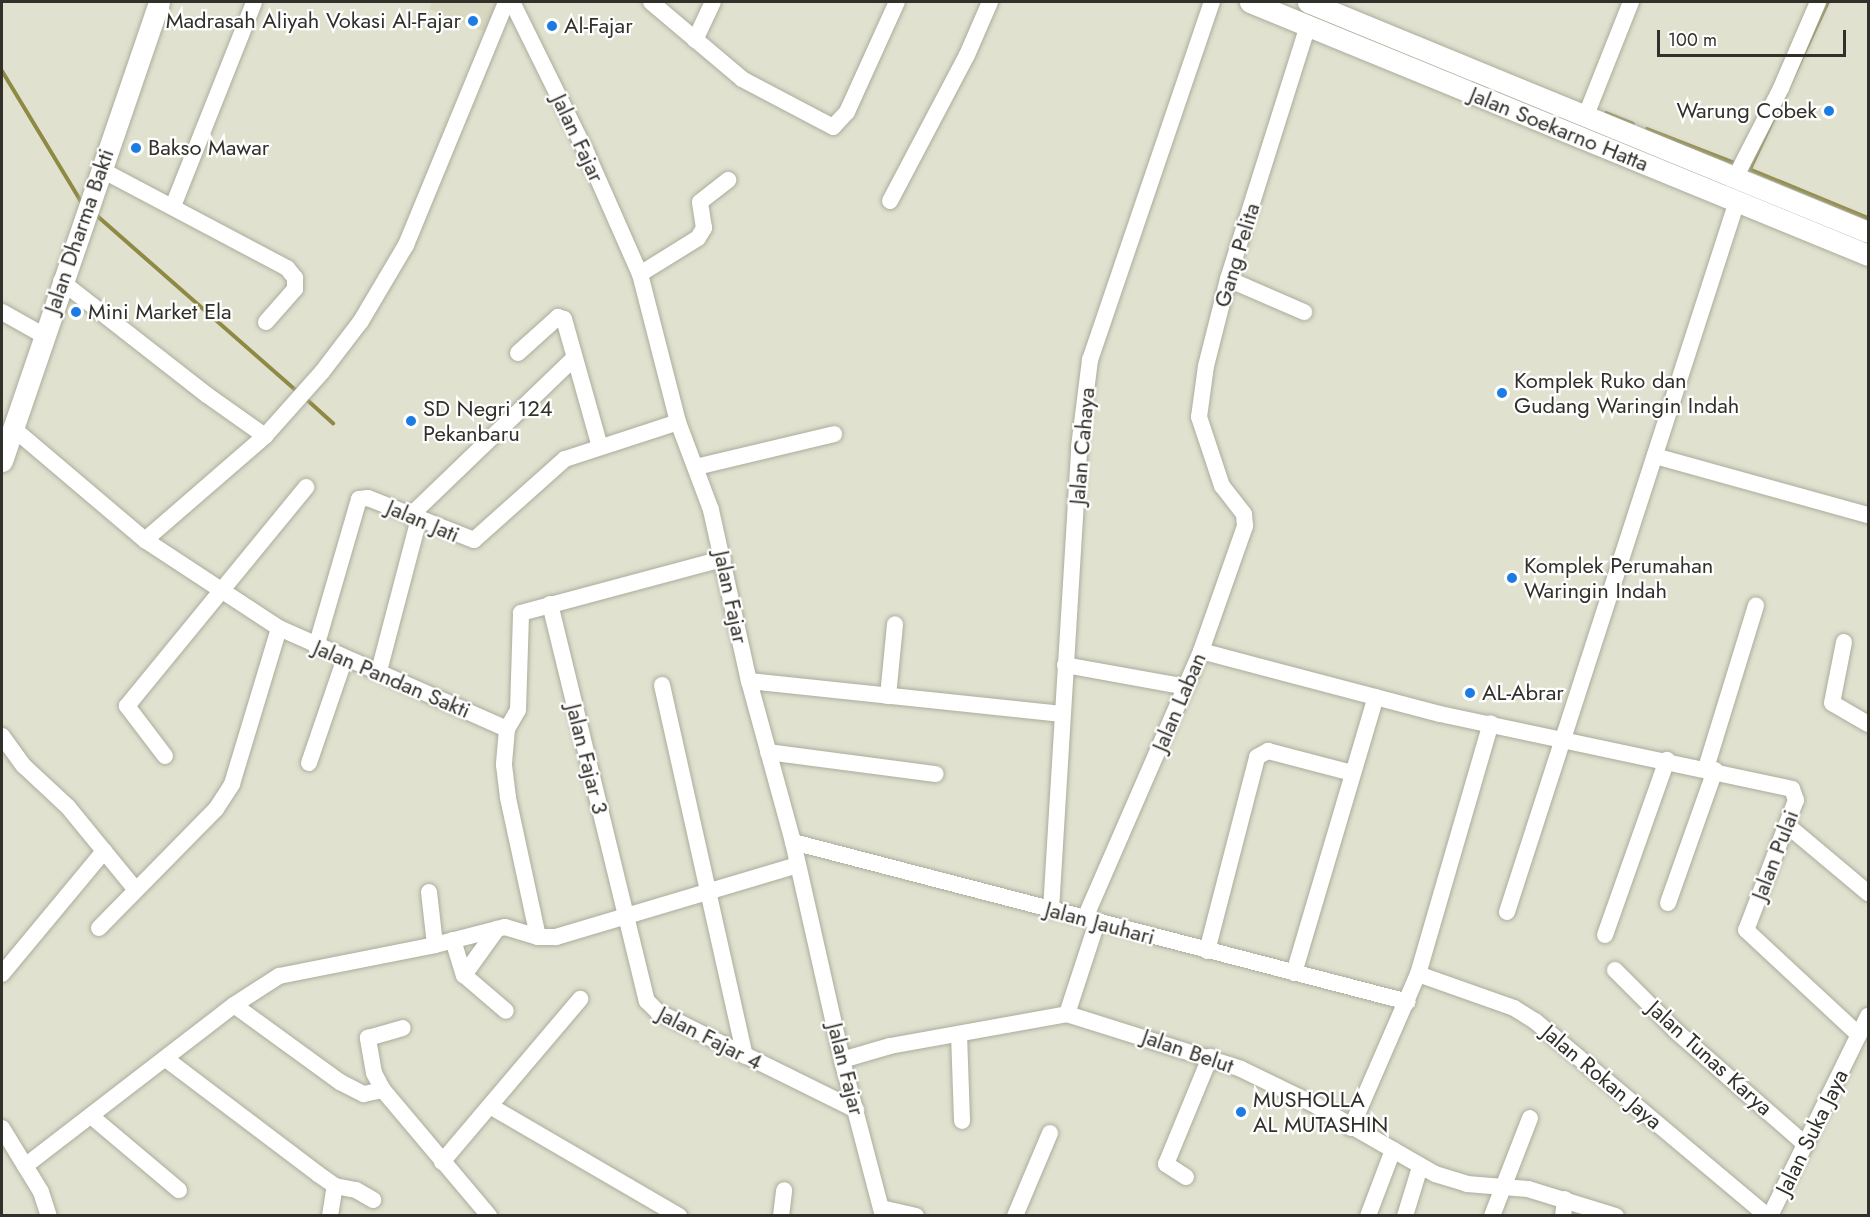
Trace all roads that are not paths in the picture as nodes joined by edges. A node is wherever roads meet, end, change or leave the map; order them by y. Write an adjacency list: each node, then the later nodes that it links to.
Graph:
1 (159, 2): 19 (main road, Jalan Dharma Bakti)
2 (254, 2): 24 (street)
3 (506, 2): 39 (street)
4 (513, 2): 27 (street, Jalan Fajar)
5 (651, 2): 15 (street)
6 (713, 2): 15 (street)
7 (897, 2): 15 (street)
8 (990, 2): 22 (street)
9 (1212, 2): 59 (street, Jalan Cahaya)
10 (1250, 2): 14 (main road, Jalan Soekarno Hatta)
11 (1308, 2): 16 (main road, Jalan Soekarno Hatta)
12 (1631, 2): 18 (street)
13 (1818, 2): 20 (street)
14 (1308, 26): 17 (main road, Jalan Soekarno Hatta); 28 (street, Gang Pelita)
15 (696, 40)
16 (1472, 67): 17 (main road); 18 (main road, Jalan Soekarno Hatta)
17 (1462, 90): 23 (main road, Jalan Soekarno Hatta)
18 (1586, 115): 20 (main road, Jalan Soekarno Hatta)
19 (100, 169): 24 (street); 29 (main road, Jalan Dharma Bakti)
20 (1739, 170): 25 (main road, Jalan Soekarno Hatta)
21 (728, 180): 27 (street)
22 (890, 201)
23 (1737, 201): 26 (main road, Jalan Soekarno Hatta); 41 (street)
24 (173, 206): 32 (street)
25 (1869, 232)
26 (1869, 255)
27 (640, 274): 36 (street, Jalan Fajar)
28 (1228, 279): 31 (street); 44 (street, Gang Pelita)
29 (61, 281): 33 (main road, Jalan Dharma Bakti); 39 (street)
30 (2, 312): 33 (street)
31 (1304, 312)
32 (266, 322)
33 (43, 335): 37 (main road, Jalan Dharma Bakti)
34 (518, 353): 35 (street)
35 (573, 358): 40 (street); 47 (street)
36 (678, 422): 40 (street, Jalan Jati); 43 (street, Jalan Fajar)
37 (14, 429): 42 (main road, Jalan Dharma Bakti); 48 (street, Jalan Pandan Sakti)
38 (834, 434): 43 (street)
39 (265, 436): 48 (street)
40 (600, 447): 47 (street, Jalan Jati)
41 (1655, 456): 46 (street); 71 (street)
42 (2, 461)
43 (696, 467): 49 (street, Jalan Fajar)
44 (1222, 486): 57 (street, Jalan Laban)
45 (306, 487): 50 (street)
46 (1869, 515)
47 (415, 518): 56 (street, Jalan Jati); 60 (street)
48 (145, 540): 50 (street, Jalan Pandan Sakti)
49 (723, 559): 51 (street); 61 (street, Jalan Fajar)
50 (221, 590): 54 (street, Jalan Pandan Sakti); 73 (street)
51 (550, 604): 69 (street); 90 (street, Jalan Fajar 3)
52 (1756, 605): 76 (street)
53 (895, 624): 64 (street)
54 (279, 628): 56 (street, Jalan Pandan Sakti); 83 (street)
55 (1844, 642): 68 (street)
56 (316, 647): 58 (street, Jalan Pandan Sakti)
57 (1201, 651): 63 (street, Jalan Laban); 65 (street, Jalan Pulai)
58 (345, 658): 60 (street, Jalan Pandan Sakti); 75 (street)
59 (1065, 665): 63 (street); 66 (street, Jalan Cahaya)
60 (379, 671): 69 (street, Jalan Pandan Sakti)
61 (748, 681): 64 (street); 72 (street, Jalan Fajar)
62 (662, 685): 86 (street)
63 (1186, 687): 91 (street, Jalan Laban)
64 (888, 696): 66 (street)
65 (1376, 697): 67 (street, Jalan Pulai); 77 (street)
66 (1062, 714): 88 (street, Jalan Cahaya)
67 (1491, 723): 71 (street, Jalan Pulai); 102 (street)
68 (1869, 724)
69 (507, 729): 95 (street)
70 (2, 736): 81 (street)
71 (1564, 738): 74 (street, Jalan Pulai); 89 (street)
72 (768, 752): 78 (street); 80 (street, Jalan Fajar)
73 (165, 756)
74 (1667, 760): 76 (street, Jalan Pulai); 94 (street)
75 (309, 763)
76 (1711, 769): 79 (street, Jalan Pulai); 87 (street)
77 (1352, 773): 98 (street); 100 (street)
78 (936, 774)
79 (1787, 825): 85 (street); 112 (street, Jalan Pulai)
80 (793, 842): 82 (street, Jalan Fajar); 88 (street, Jalan Jauhari)
81 (104, 851): 83 (street); 101 (street)
82 (798, 865): 86 (street); 116 (street, Jalan Fajar)
83 (136, 890): 92 (street)
84 (429, 892): 97 (street)
85 (1869, 893)
86 (707, 895): 90 (street); 113 (street)
87 (1668, 903)
88 (1051, 910): 91 (street, Jalan Jauhari)
89 (1507, 912)
90 (625, 915): 95 (street); 113 (street, Jalan Fajar 4)
91 (1091, 920): 98 (street, Jalan Jauhari); 108 (street, Jalan Laban)
92 (99, 928)
93 (497, 929): 95 (street); 96 (street); 103 (street)
94 (1605, 935)
95 (538, 937)
96 (453, 940): 97 (street); 103 (street)
97 (435, 945): 106 (street)
98 (1208, 951): 100 (street, Jalan Jauhari)
99 (1615, 970): 126 (street, Jalan Tunas Karya)
100 (1294, 973): 105 (street, Jalan Jauhari)
101 (2, 974)
102 (1418, 974): 105 (street); 150 (street, Jalan Rokan Jaya)
103 (464, 975): 107 (street)
104 (580, 999): 118 (street)
105 (1408, 1002): 124 (street)
106 (234, 1005): 115 (street); 117 (street)
107 (506, 1011)
108 (1066, 1014): 111 (street, Jalan Belut); 114 (street, Jalan Belut)
109 (1869, 1016): 112 (street, Jalan Suka Jaya)
110 (403, 1028): 117 (street)
111 (959, 1034): 116 (street, Jalan Belut); 122 (street)
112 (1859, 1035): 126 (street, Jalan Suka Jaya)
113 (745, 1056): 119 (street, Jalan Fajar 4)
114 (1210, 1057): 124 (street, Jalan Belut); 131 (street)
115 (166, 1059): 120 (street); 132 (street)
116 (842, 1060): 119 (street, Jalan Fajar)
117 (383, 1090): 128 (street)
118 (490, 1107): 128 (street); 142 (street)
119 (856, 1110): 138 (street, Jalan Fajar)
120 (91, 1116): 129 (street); 134 (street)
121 (1530, 1118): 133 (street)
122 (962, 1121)
123 (2, 1128): 129 (street)
124 (1351, 1128): 127 (street, Jalan Belut)
125 (1050, 1133): 145 (street)
126 (1806, 1145): 150 (street, Jalan Suka Jaya)
127 (1393, 1150): 130 (street, Jalan Belut); 146 (street)
128 (442, 1162): 141 (street)
129 (25, 1166): 139 (street)
130 (1420, 1167): 133 (street, Jalan Belut); 147 (street)
131 (1186, 1177)
132 (336, 1186): 136 (street); 140 (street)
133 (1500, 1189): 137 (street, Jalan Belut); 148 (street)
134 (179, 1190)
135 (784, 1190): 143 (street)
136 (373, 1200)
137 (1564, 1207): 149 (street, Jalan Belut)
138 (882, 1212): 144 (street)
139 (49, 1215)
140 (330, 1215)
141 (489, 1215)
142 (679, 1215)
143 (780, 1215)
144 (916, 1215)
145 (1015, 1215)
146 (1368, 1215)
147 (1405, 1215)
148 (1492, 1215)
149 (1616, 1215)
150 (1769, 1215)

